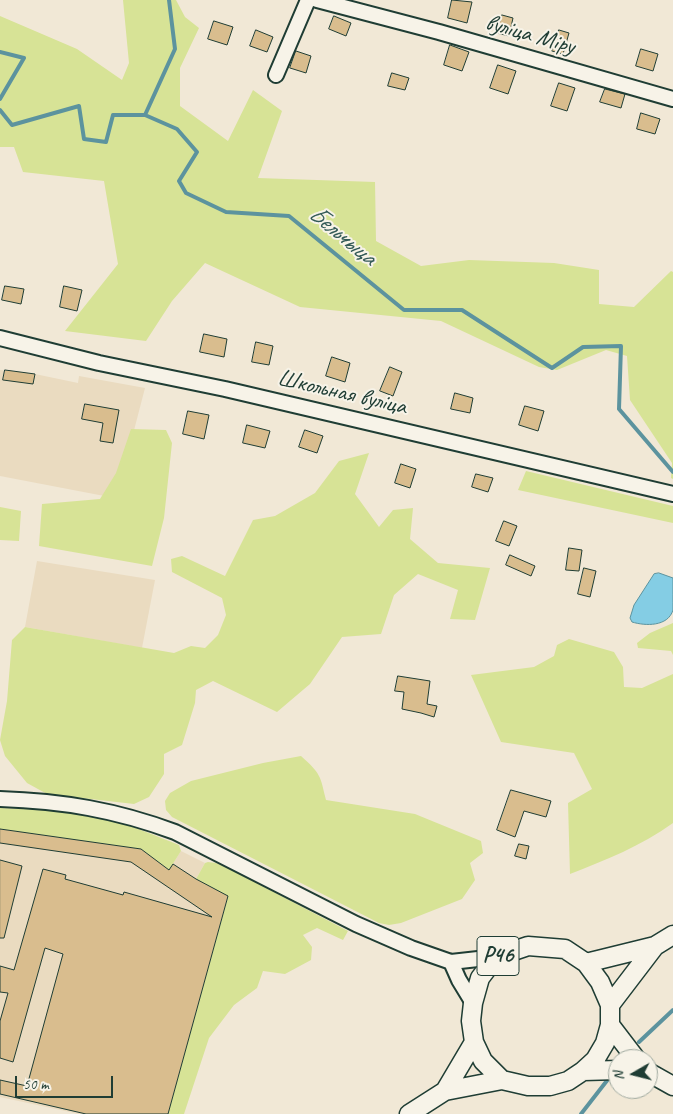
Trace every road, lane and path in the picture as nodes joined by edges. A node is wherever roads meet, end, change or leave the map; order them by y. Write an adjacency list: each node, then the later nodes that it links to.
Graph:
1 (308, 0): 3 (street)
2 (317, 0): 4 (street, вуліца Міру)
3 (276, 75)
4 (673, 98)
5 (0, 338): 6 (street, Школьная вуліца)
6 (673, 494)
7 (0, 799): 11 (street)
8 (673, 935): 9 (main road)
9 (655, 946): 12 (main road); 14 (main road)
10 (496, 957): 11 (street); 12 (main road, Р46); 13 (main road, Р46)
11 (451, 962): 13 (street)
12 (586, 963): 14 (main road, Р46)
13 (473, 1003): 16 (main road, Р46)
14 (610, 1004): 15 (main road, Р46)
15 (610, 1025): 17 (main road); 19 (main road, Р46)
16 (474, 1042): 21 (main road, Р46); 23 (main road, Р46)
17 (628, 1049)
18 (608, 1070): 19 (main road)
19 (583, 1071): 21 (main road, Р46)
20 (658, 1078): 22 (main road)
21 (502, 1080): 23 (main road, Р46)
22 (673, 1086)
23 (445, 1091): 24 (main road, Р46)
24 (409, 1114)

